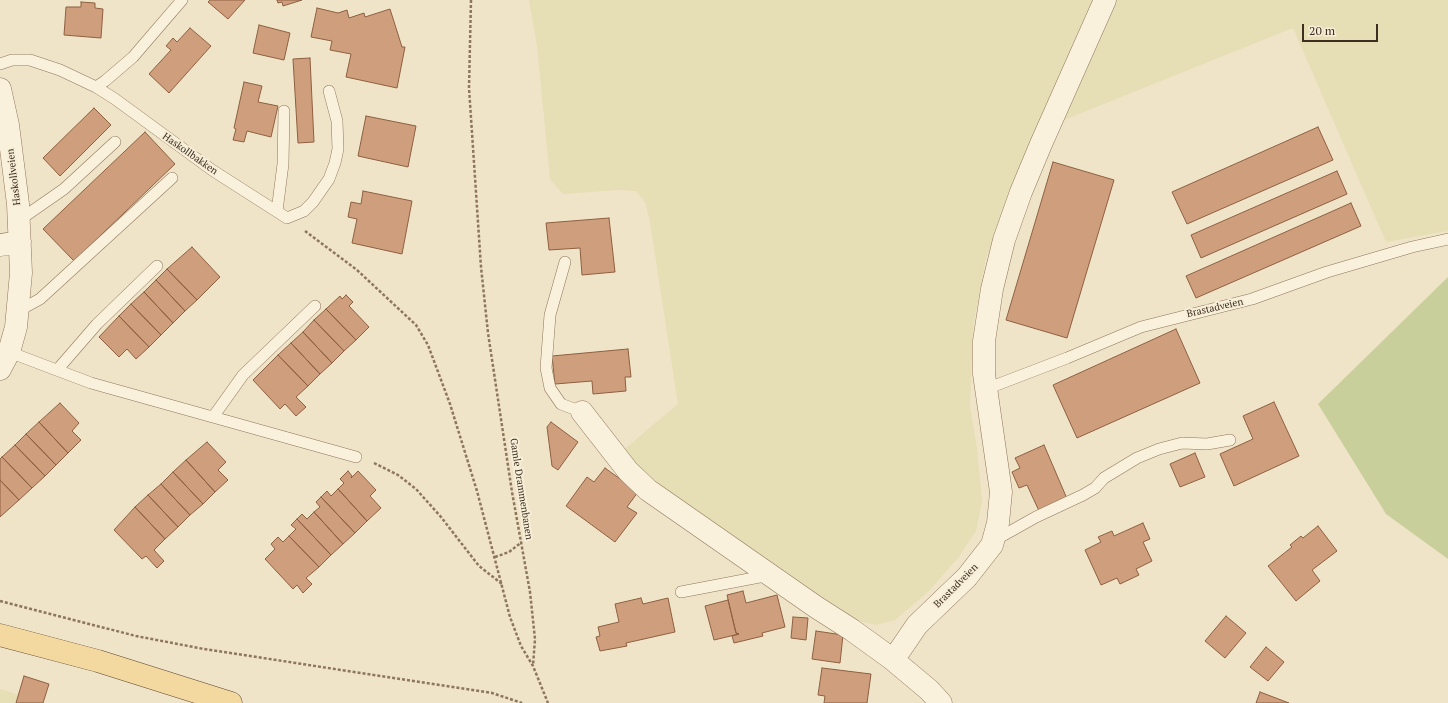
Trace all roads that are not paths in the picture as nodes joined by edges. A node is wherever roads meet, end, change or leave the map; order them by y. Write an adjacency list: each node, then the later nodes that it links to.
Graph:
1 (182, 0): 4 (lane)
2 (1105, 0): 20 (street, Brastadveien)
3 (0, 64): 4 (lane, Haskollbakken)
4 (96, 87): 10 (lane, Haskollbakken)
5 (0, 89): 11 (street, Haskollveien)
6 (329, 91): 10 (lane, Haskollbakken)
7 (284, 111): 10 (lane)
8 (115, 142): 11 (lane)
9 (172, 178): 17 (lane)
10 (277, 211)
11 (18, 221): 13 (street, Haskollveien)
12 (1448, 239): 20 (lane, Brastadveien)
13 (10, 244): 17 (street, Haskollveien)
14 (565, 262): 21 (lane)
15 (157, 266): 19 (lane)
16 (315, 306): 22 (lane)
17 (18, 311): 18 (street, Haskollveien)
18 (5, 360): 19 (lane)
19 (58, 369): 22 (lane)
20 (986, 389): 25 (street, Brastadveien)
21 (582, 412): 26 (street)
22 (213, 416): 24 (lane)
23 (1230, 440): 25 (lane)
24 (356, 457)
25 (992, 541): 29 (street, Brastadveien)
26 (770, 575): 27 (lane); 29 (street)
27 (681, 592)
28 (0, 635): 30 (main road)
29 (892, 659): 31 (street)
30 (231, 703)
31 (941, 703)

